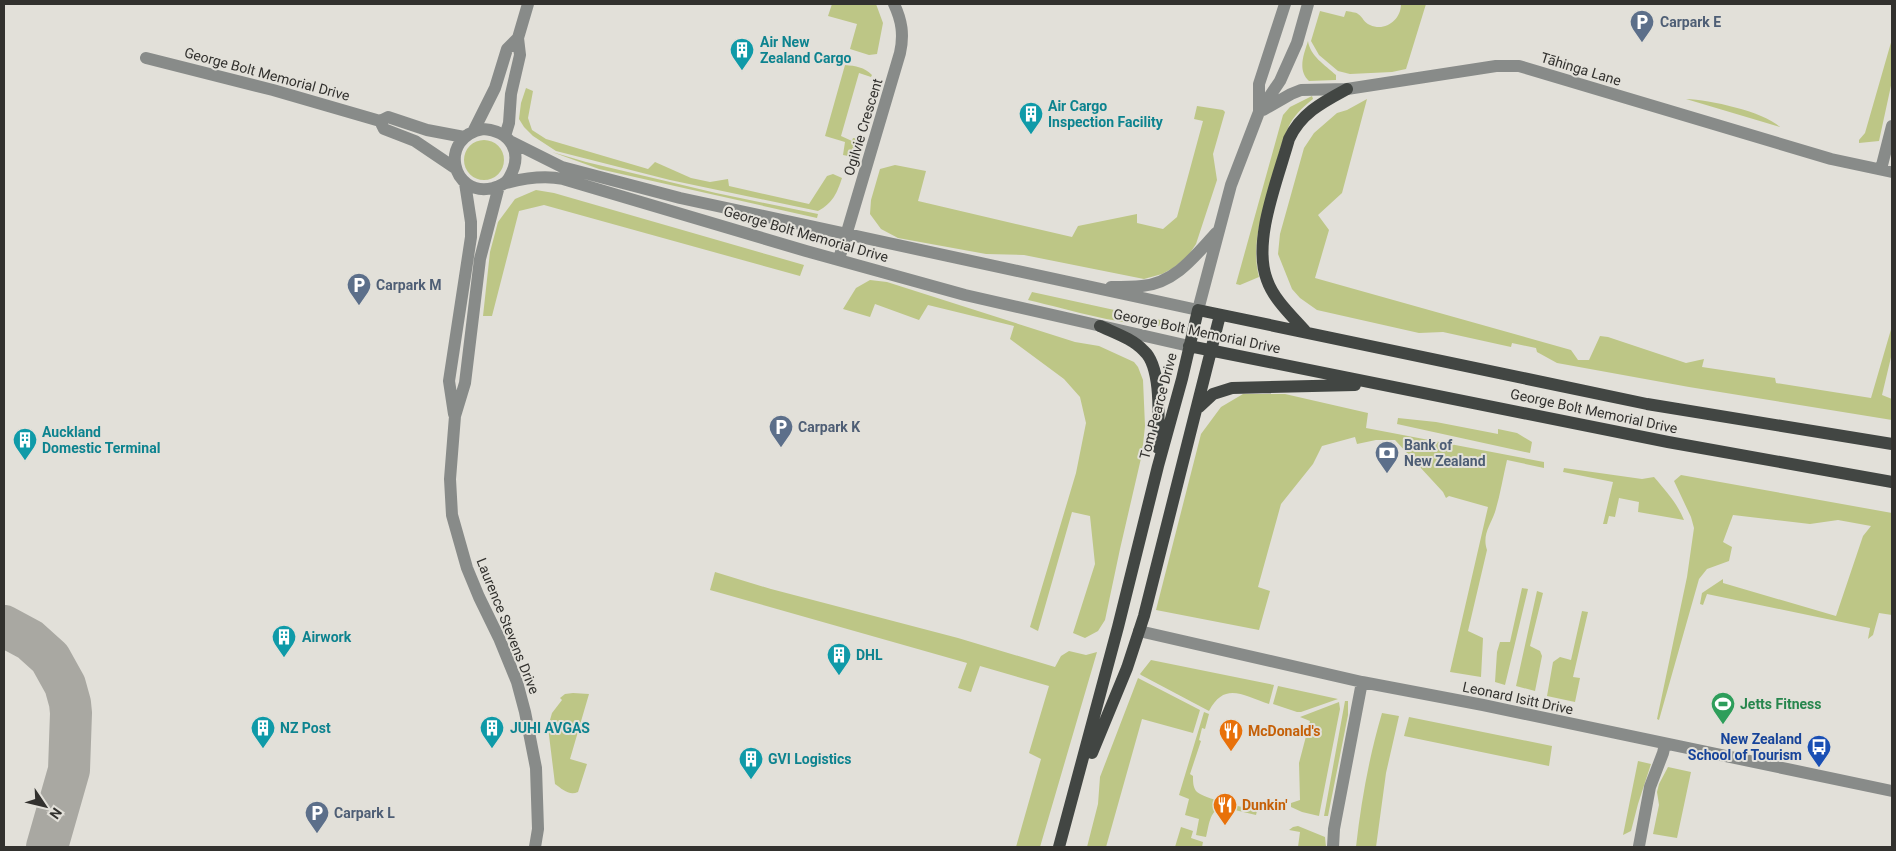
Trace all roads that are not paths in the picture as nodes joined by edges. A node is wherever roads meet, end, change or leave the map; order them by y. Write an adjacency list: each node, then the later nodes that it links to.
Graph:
1 (528, 4): 5 (street)
2 (894, 4): 18 (street, Ogilvie Crescent)
3 (1285, 4): 8 (street)
4 (1308, 4): 8 (street, Tom Pearce Drive)
5 (518, 38): 11 (street); 12 (street)
6 (146, 58): 9 (street, George Bolt Memorial Drive)
7 (1347, 89): 8 (street, Tāhinga Lane); 14 (street, Tāhinga Lane); 24 (main road)
8 (1258, 112): 17 (street, Tom Pearce Drive)
9 (380, 121): 11 (street, George Bolt Memorial Drive); 13 (street, George Bolt Memorial Drive)
10 (1892, 126): 14 (street)
11 (469, 134): 12 (street); 13 (street)
12 (509, 139): 16 (street); 18 (street, George Bolt Memorial Drive)
13 (455, 168): 15 (street)
14 (1887, 170)
15 (465, 182): 16 (street); 29 (street, Laurence Stevens Drive)
16 (503, 184): 19 (street, George Bolt Memorial Drive); 29 (street, Laurence Stevens Drive)
17 (1218, 230): 20 (street); 21 (street, Tom Pearce Drive)
18 (846, 234): 19 (street, Ogilvie Crescent); 20 (street, George Bolt Memorial Drive)
19 (839, 259): 23 (street, George Bolt Memorial Drive)
20 (1088, 288): 21 (street, George Bolt Memorial Drive)
21 (1198, 310): 22 (main road, George Bolt Memorial Drive); 25 (main road, Tom Pearce Drive)
22 (1220, 315): 24 (main road, George Bolt Memorial Drive); 26 (main road, Tom Pearce Drive)
23 (1100, 326): 25 (street, George Bolt Memorial Drive); 31 (main road)
24 (1306, 332): 30 (main road, George Bolt Memorial Drive)
25 (1189, 346): 26 (main road, George Bolt Memorial Drive); 31 (main road, Tom Pearce Drive)
26 (1212, 350): 27 (main road, George Bolt Memorial Drive); 28 (main road, Tom Pearce Drive)
27 (1377, 384): 28 (main road); 32 (main road, George Bolt Memorial Drive)
28 (1195, 414): 33 (main road, Tom Pearce Drive)
29 (455, 416): 39 (street, Laurence Stevens Drive)
30 (1892, 444)
31 (1158, 466): 37 (main road, Tom Pearce Drive)
32 (1892, 482)
33 (1139, 631): 34 (street, Leonard Isitt Drive); 37 (main road, Tom Pearce Drive)
34 (1362, 682): 35 (street, Leonard Isitt Drive); 41 (street)
35 (1665, 744): 36 (street, Leonard Isitt Drive); 38 (street)
36 (1892, 791)
37 (1073, 797): 40 (main road, Tom Pearce Drive)
38 (1639, 846)
39 (535, 847)
40 (1059, 847)
41 (1333, 847)

